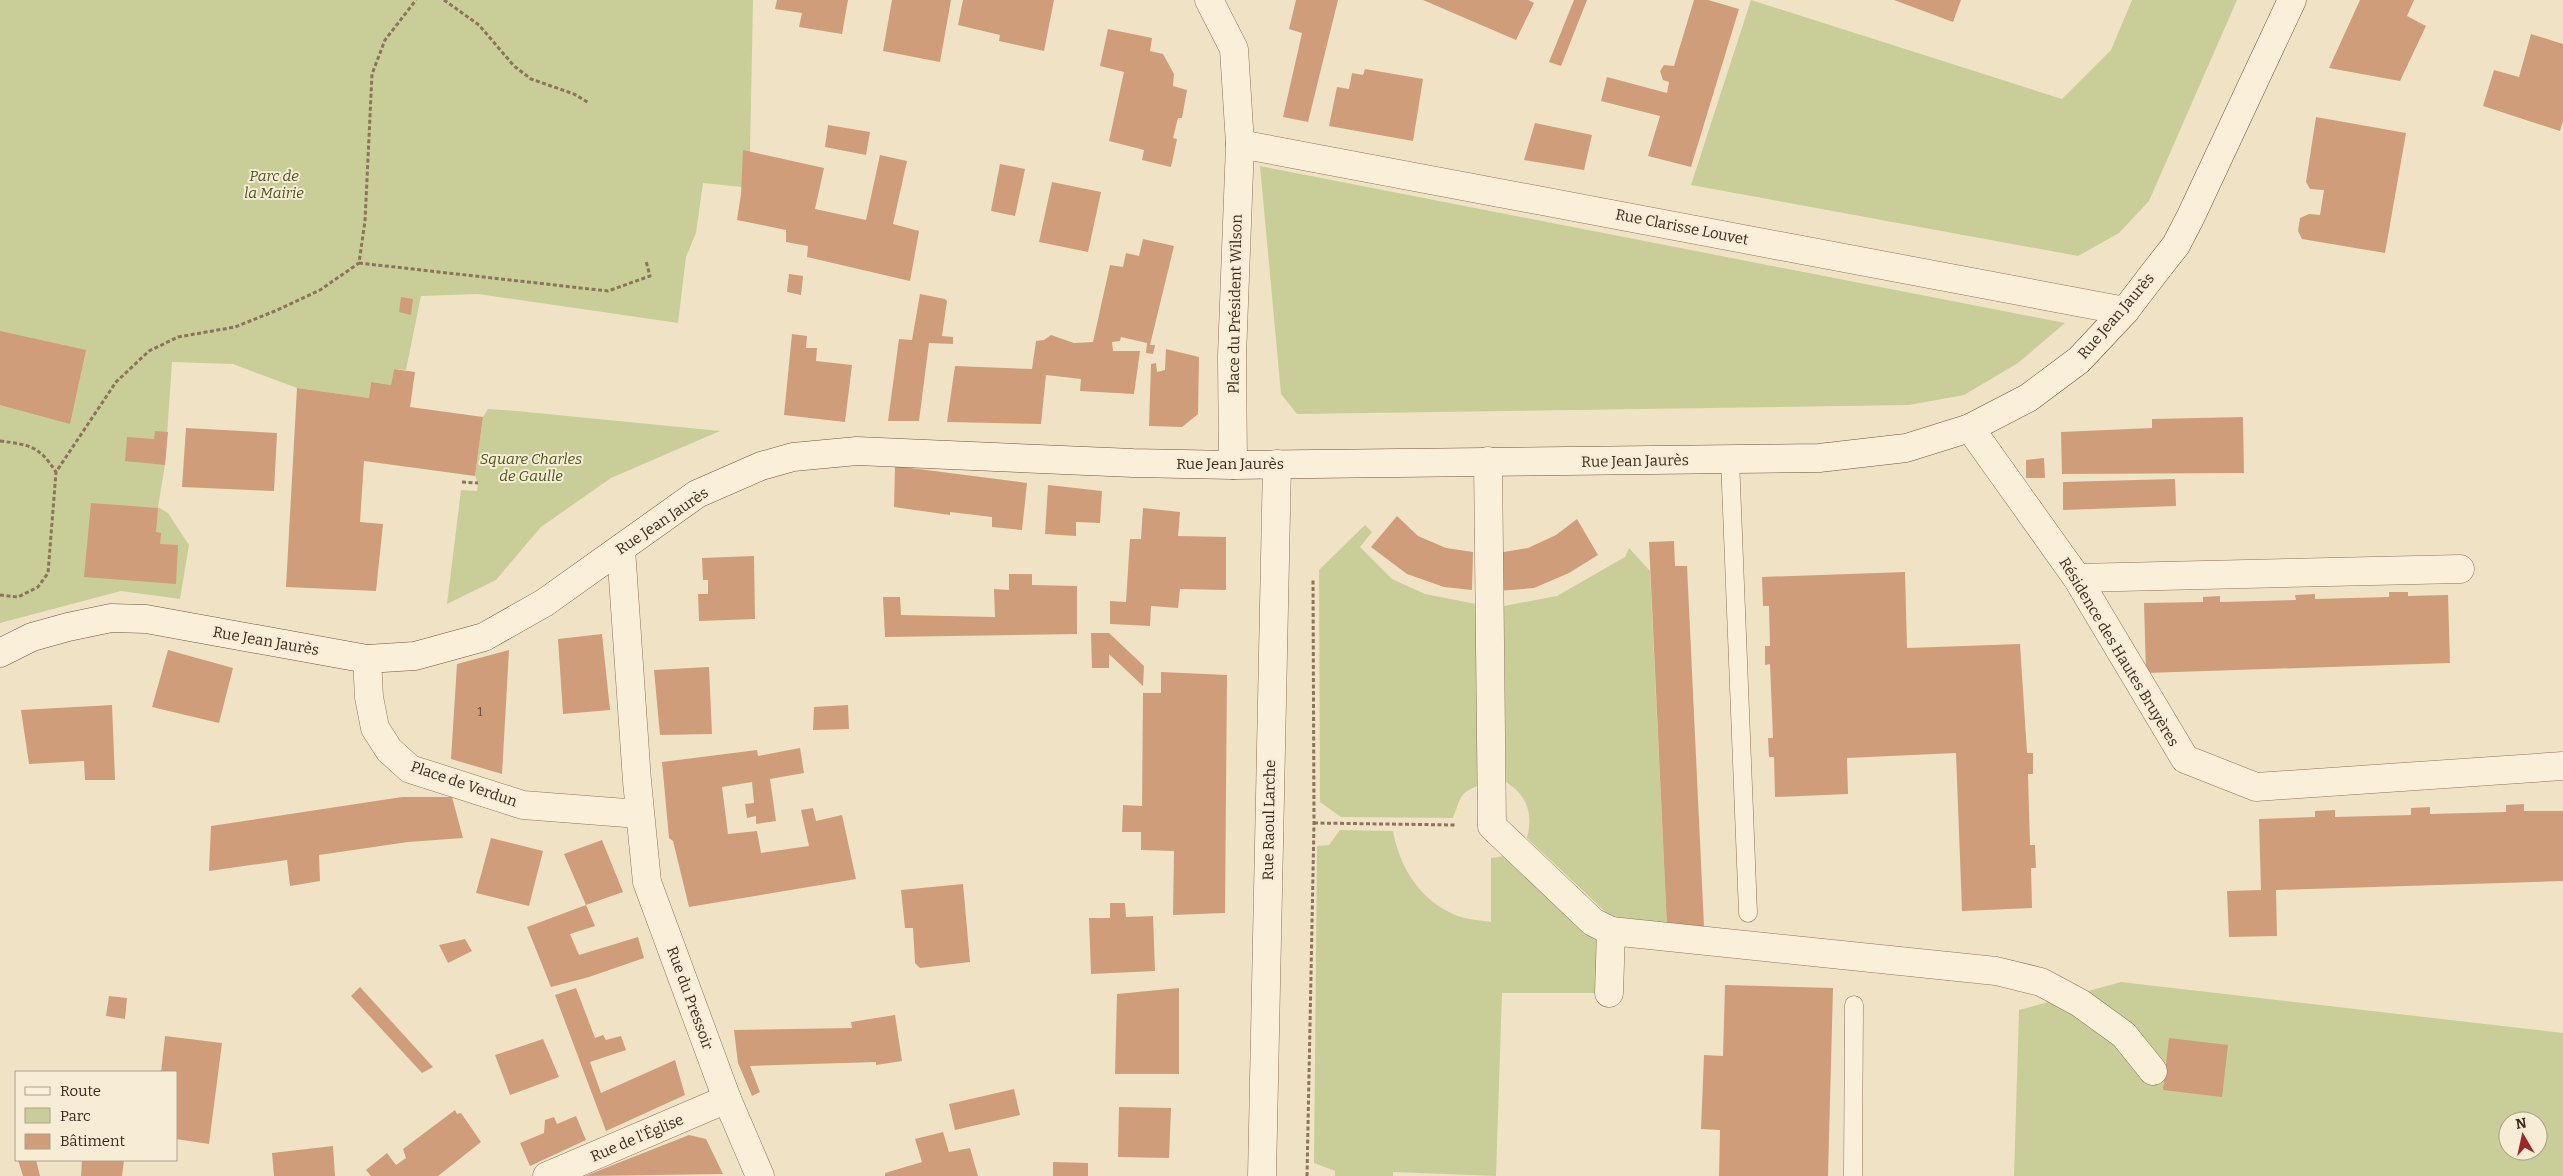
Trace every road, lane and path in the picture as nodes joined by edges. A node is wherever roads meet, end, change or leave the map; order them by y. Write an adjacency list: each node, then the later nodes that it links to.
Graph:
1 (416, 0): 8 (path)
2 (444, 0): 5 (path)
3 (1209, 0): 6 (street, Place du Président Wilson)
4 (2292, 0): 9 (street, Rue Jean Jaurès)
5 (589, 103)
6 (1240, 144): 9 (street, Rue Clarisse Louvet); 15 (street, Place du Président Wilson)
7 (646, 261): 8 (path)
8 (359, 263): 16 (path)
9 (2125, 311): 10 (street, Rue Jean Jaurès)
10 (1970, 428): 12 (street, Rue Jean Jaurès); 21 (street, Résidence des Hautes Bruyères)
11 (0, 441): 16 (path)
12 (1730, 459): 13 (street, Rue Jean Jaurès); 28 (lane)
13 (1488, 462): 14 (street, Rue Jean Jaurès); 27 (street)
14 (1277, 464): 15 (street, Rue Jean Jaurès); 36 (street, Rue Raoul Larche)
15 (1233, 465): 19 (street, Rue Jean Jaurès)
16 (56, 472): 22 (path)
17 (462, 482): 18 (path)
18 (478, 483)
19 (620, 549): 24 (street, Rue Jean Jaurès); 26 (street, Rue du Pressoir)
20 (2460, 569): 21 (street)
21 (2077, 578): 25 (street, Résidence des Hautes Bruyères)
22 (0, 595)
23 (0, 653): 24 (street, Rue Jean Jaurès)
24 (367, 659): 26 (street, Place de Verdun)
25 (2563, 766)
26 (640, 814): 33 (street, Rue du Pressoir)
27 (1492, 826): 29 (street); 37 (path)
28 (1748, 913)
29 (1611, 931): 30 (street); 32 (street)
30 (1609, 993)
31 (1854, 1005): 38 (lane)
32 (2153, 1071)
33 (727, 1099): 34 (street, Rue de l'Église); 35 (street, Rue du Pressoir)
34 (547, 1176)
35 (760, 1176)
36 (1262, 1176)
37 (1307, 1176)
38 (1853, 1176)

